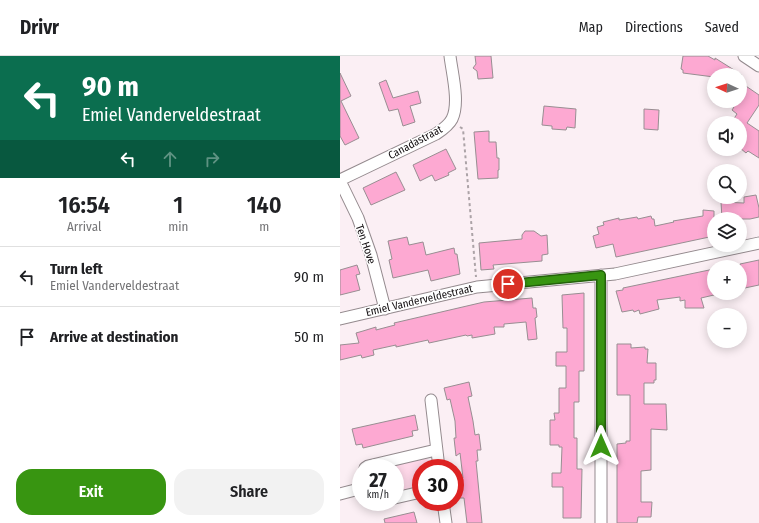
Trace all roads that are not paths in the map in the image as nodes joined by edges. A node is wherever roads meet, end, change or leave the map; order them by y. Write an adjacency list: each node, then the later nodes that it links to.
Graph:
1 (450, 56): 4 (street, Canadastraat)
2 (744, 56): 3 (street)
3 (759, 66)
4 (340, 180): 7 (street, Ten Hove)
5 (759, 243): 6 (street, Emiel Vanderveldestraat)
6 (601, 275): 7 (street, Emiel Vanderveldestraat); 17 (street)
7 (385, 308): 8 (street, Emiel Vanderveldestraat)
8 (340, 319)
9 (431, 400): 10 (street)
10 (436, 450): 11 (street); 12 (street)
11 (399, 459)
12 (438, 459)
13 (352, 490): 14 (street)
14 (340, 494)
15 (444, 511): 16 (street)
16 (446, 523)
17 (601, 523)

